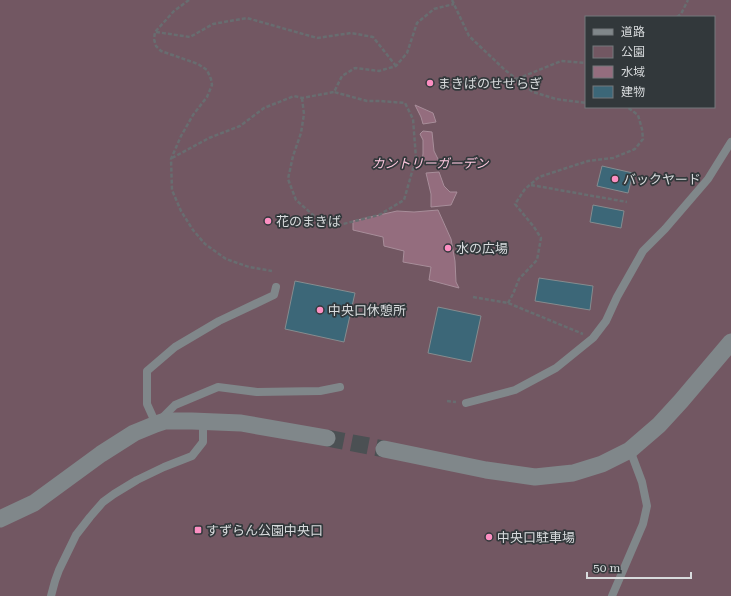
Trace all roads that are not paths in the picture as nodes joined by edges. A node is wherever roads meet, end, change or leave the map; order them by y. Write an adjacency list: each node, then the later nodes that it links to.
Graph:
1 (731, 142): 5 (lane)
2 (276, 287): 7 (lane)
3 (731, 342): 10 (street)
4 (340, 388): 7 (lane)
5 (466, 403)
6 (203, 421): 7 (street); 8 (street); 12 (lane)
7 (156, 424): 11 (street)
8 (327, 438)
9 (384, 449): 10 (street)
10 (630, 450): 13 (lane)
11 (0, 519)
12 (51, 596)
13 (612, 596)

